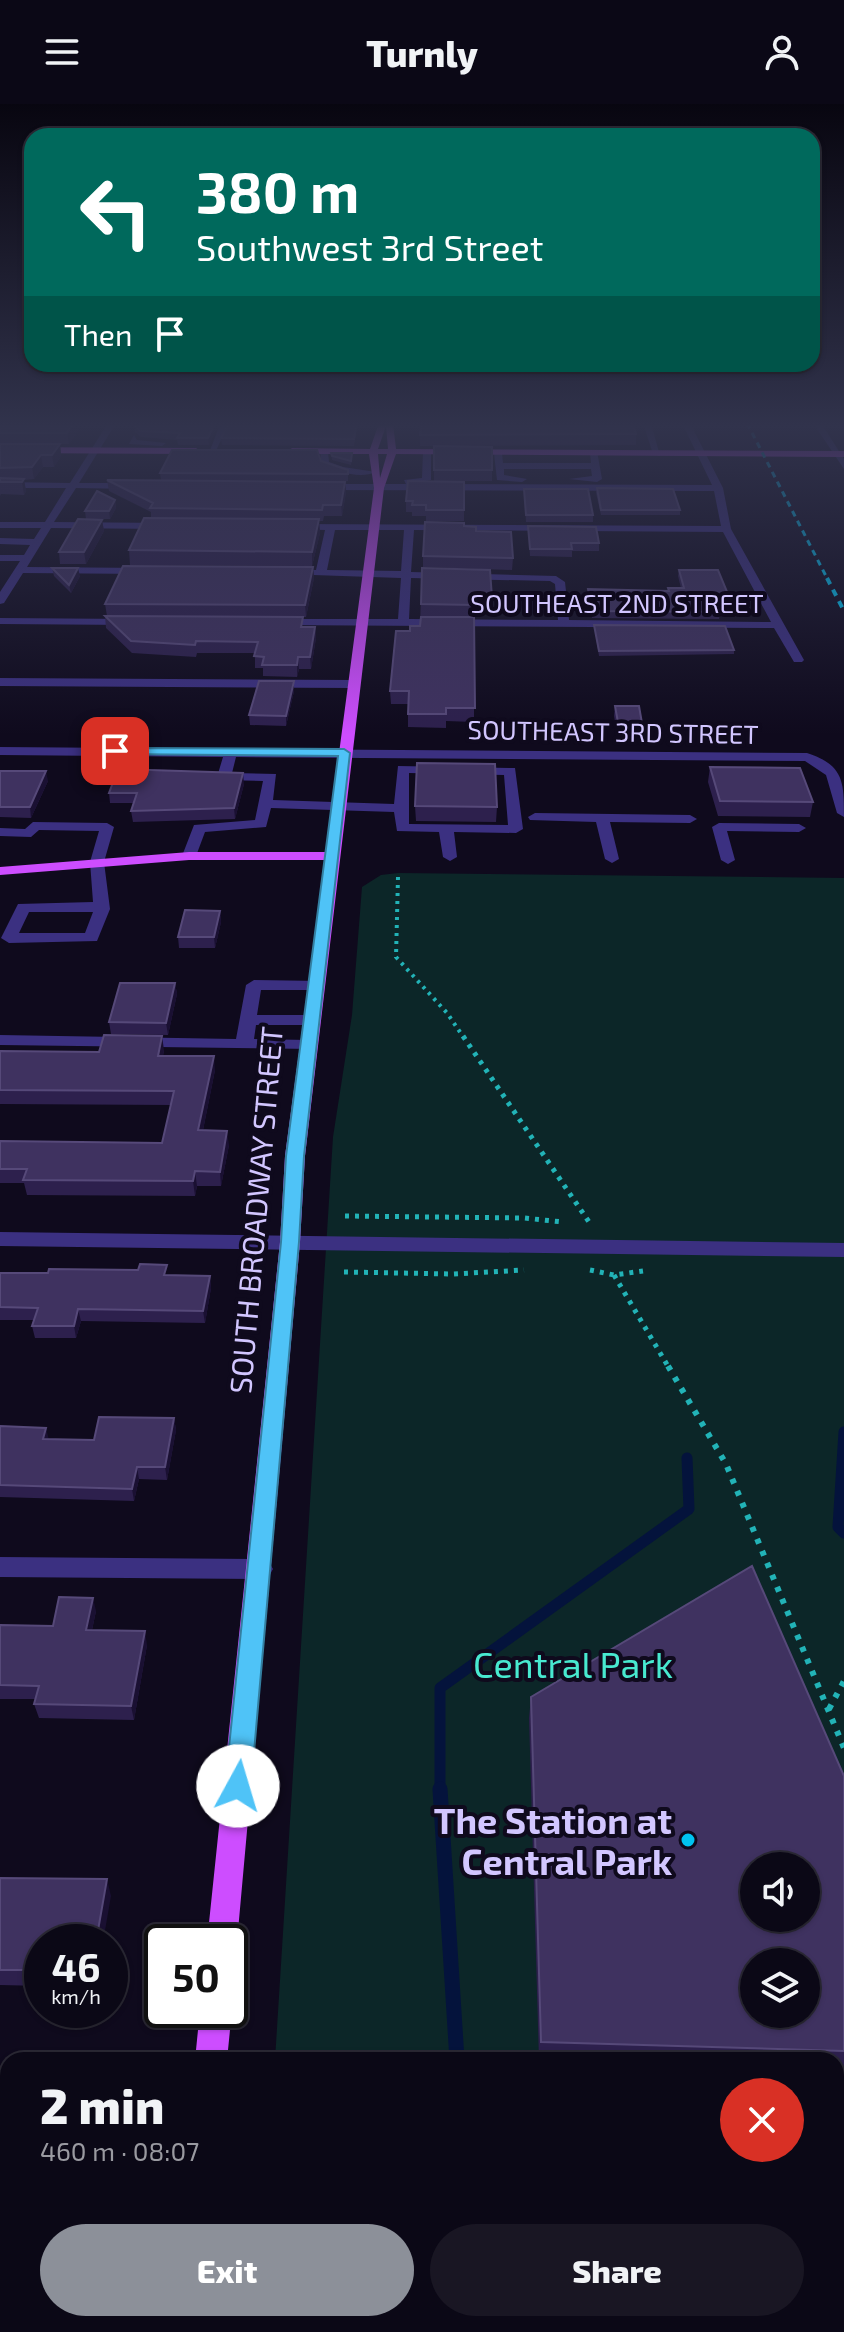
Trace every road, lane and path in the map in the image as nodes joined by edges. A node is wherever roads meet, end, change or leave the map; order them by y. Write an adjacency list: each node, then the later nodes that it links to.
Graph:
1 (409, 526): 13 (street)
2 (49, 527): 9 (street)
3 (280, 527): 4 (street)
4 (331, 527): 5 (street); 16 (street)
5 (374, 527): 12 (main road, SOUTH BROADWAY STREET)
6 (512, 527): 7 (street)
7 (726, 529): 26 (street, SOUTHEAST 2ND STREET)
8 (0, 541): 9 (street)
9 (39, 542): 11 (street)
10 (0, 558): 11 (street)
11 (28, 558): 17 (street)
12 (369, 568): 13 (street); 16 (street); 23 (main road, SOUTH BROADWAY STREET)
13 (406, 569): 24 (street); 25 (street)
14 (167, 571): 17 (street)
15 (275, 572): 16 (street)
16 (321, 572)
17 (18, 574): 18 (street); 19 (street)
18 (0, 577)
19 (0, 601)
20 (0, 621): 21 (street)
21 (143, 622)
22 (262, 622): 23 (street, SOUTHEAST 2ND STREET)
23 (361, 623): 24 (street, SOUTHEAST 2ND STREET); 29 (main road, SOUTH BROADWAY STREET)
24 (403, 623): 25 (street, SOUTHEAST 2ND STREET)
25 (564, 624): 26 (street, SOUTHEAST 2ND STREET)
26 (778, 625): 27 (street)
27 (798, 660)
28 (0, 682): 29 (street)
29 (353, 684): 32 (main road, SOUTH BROADWAY STREET)
30 (0, 751): 31 (street, SOUTHEAST 3RD STREET)
31 (231, 752): 32 (street, SOUTHEAST 3RD STREET); 35 (street)
32 (344, 753): 33 (street, SOUTHEAST 3RD STREET); 36 (main road, SOUTH BROADWAY STREET)
33 (456, 753): 34 (street); 38 (street, SOUTHEAST 3RD STREET)
34 (458, 770): 37 (street); 42 (street)
35 (266, 804): 36 (street); 45 (street)
36 (338, 808): 37 (street); 46 (main road, SOUTH BROADWAY STREET)
37 (401, 808): 42 (street)
38 (844, 813)
39 (535, 817): 40 (street)
40 (602, 818): 41 (street); 48 (street)
41 (690, 819)
42 (446, 828): 47 (street)
43 (799, 828): 49 (street)
44 (0, 832): 50 (street)
45 (189, 856): 46 (main road); 50 (main road)
46 (332, 856): 54 (main road, SOUTH BROADWAY STREET)
47 (450, 857)
48 (612, 859)
49 (728, 860)
50 (97, 862): 51 (main road); 53 (street)
51 (0, 871)
52 (398, 877): 60 (path)
53 (101, 907): 53 (street)
54 (315, 985): 55 (street); 56 (main road, SOUTH BROADWAY STREET)
55 (248, 1020): 56 (street); 58 (street)
56 (310, 1020): 59 (main road, SOUTH BROADWAY STREET)
57 (0, 1040): 58 (street)
58 (244, 1044): 59 (street)
59 (308, 1045): 62 (main road, SOUTH BROADWAY STREET)
60 (345, 1216)
61 (0, 1239): 62 (street)
62 (290, 1242): 63 (street); 68 (main road, SOUTH BROADWAY STREET)
63 (844, 1250)
64 (578, 1268): 70 (path)
65 (531, 1270): 66 (path)
66 (344, 1272)
67 (0, 1567): 68 (street)
68 (260, 1569): 72 (main road, SOUTH BROADWAY STREET)
69 (844, 1681): 70 (path)
70 (829, 1709): 71 (path)
71 (844, 1748)
72 (224, 1924)
73 (214, 2028): 74 (main road)
74 (212, 2052)

